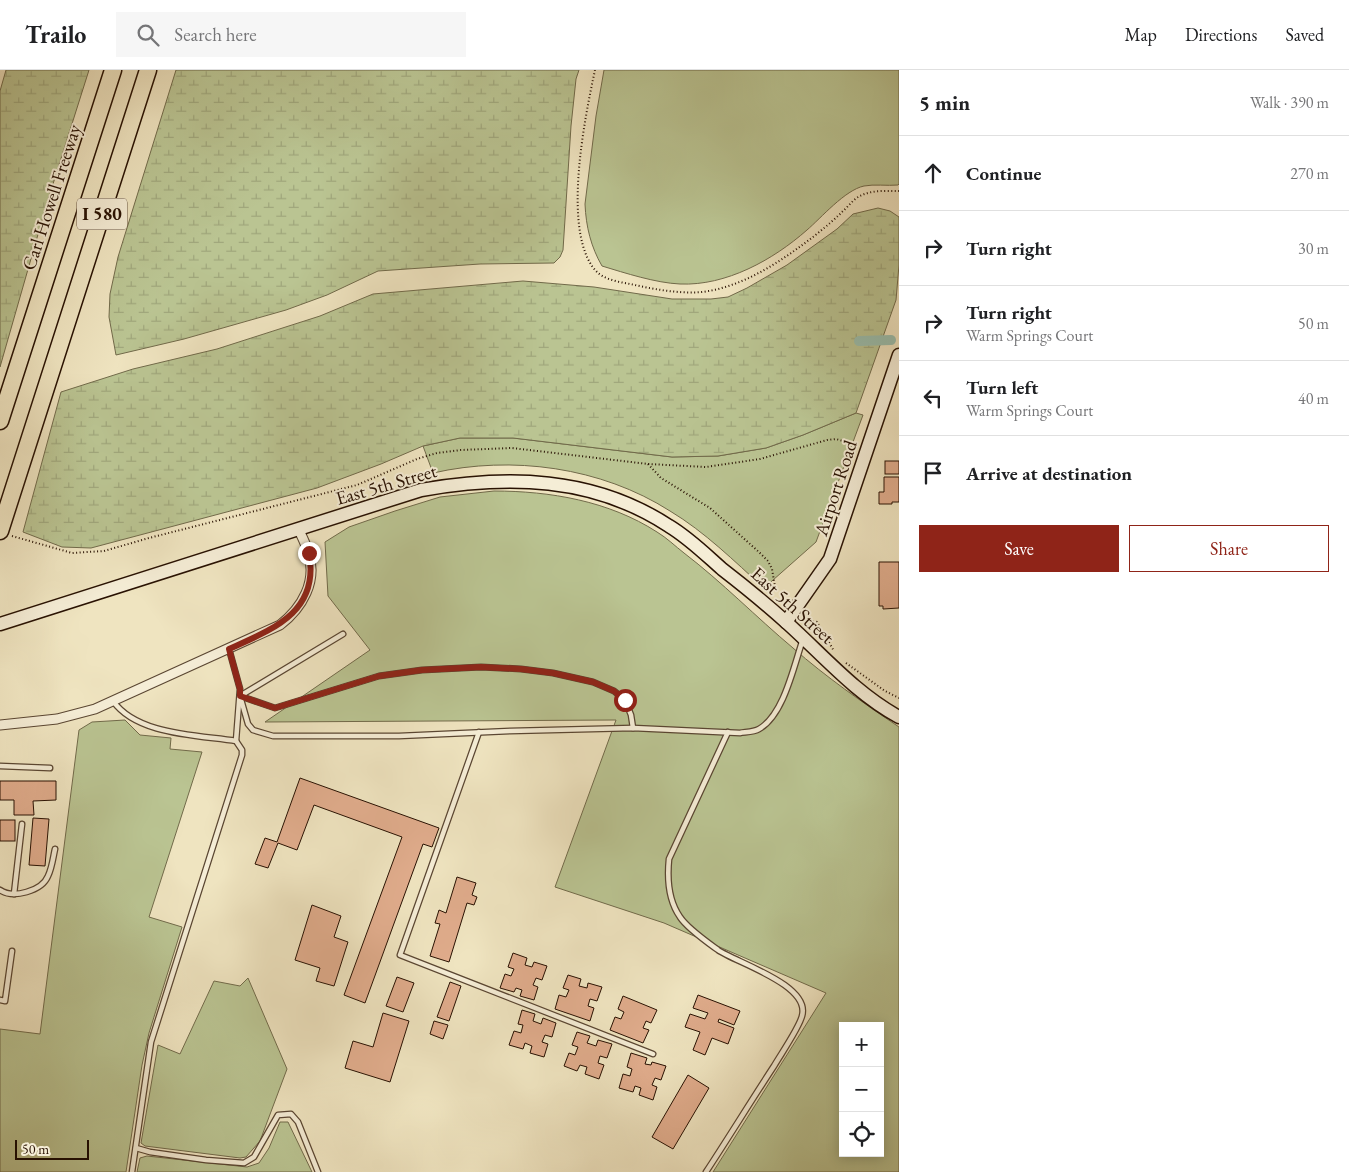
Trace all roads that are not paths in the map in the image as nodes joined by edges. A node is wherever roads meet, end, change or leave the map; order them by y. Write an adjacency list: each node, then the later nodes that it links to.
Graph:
1 (113, 70): 4 (highway, Carl Howell Freeway / I 580)
2 (148, 70): 6 (highway, I 580)
3 (899, 355): 7 (main road, Airport Road)
4 (0, 421)
5 (299, 530): 7 (main road, East 5th Street); 8 (main road, East 5th Street); 11 (street)
6 (3, 533)
7 (786, 622): 10 (main road, East 5th Street)
8 (0, 624)
9 (343, 634): 12 (lane)
10 (803, 638): 14 (main road, East 5th Street); 18 (lane)
11 (229, 649): 12 (lane); 13 (street)
12 (240, 696): 16 (lane); 17 (lane); 19 (lane)
13 (113, 702): 15 (street); 19 (lane)
14 (899, 717)
15 (0, 725)
16 (633, 728): 17 (lane); 18 (lane)
17 (479, 732): 28 (lane)
18 (728, 732): 32 (lane)
19 (236, 741): 29 (lane)
20 (0, 766): 21 (lane)
21 (50, 768)
22 (22, 824): 25 (lane)
23 (55, 849): 25 (lane)
24 (0, 890): 25 (lane)
25 (14, 894)
26 (12, 951): 27 (lane)
27 (0, 1000)
28 (653, 1054)
29 (136, 1148): 30 (lane); 31 (lane)
30 (132, 1172)
31 (318, 1172)
32 (706, 1172)

